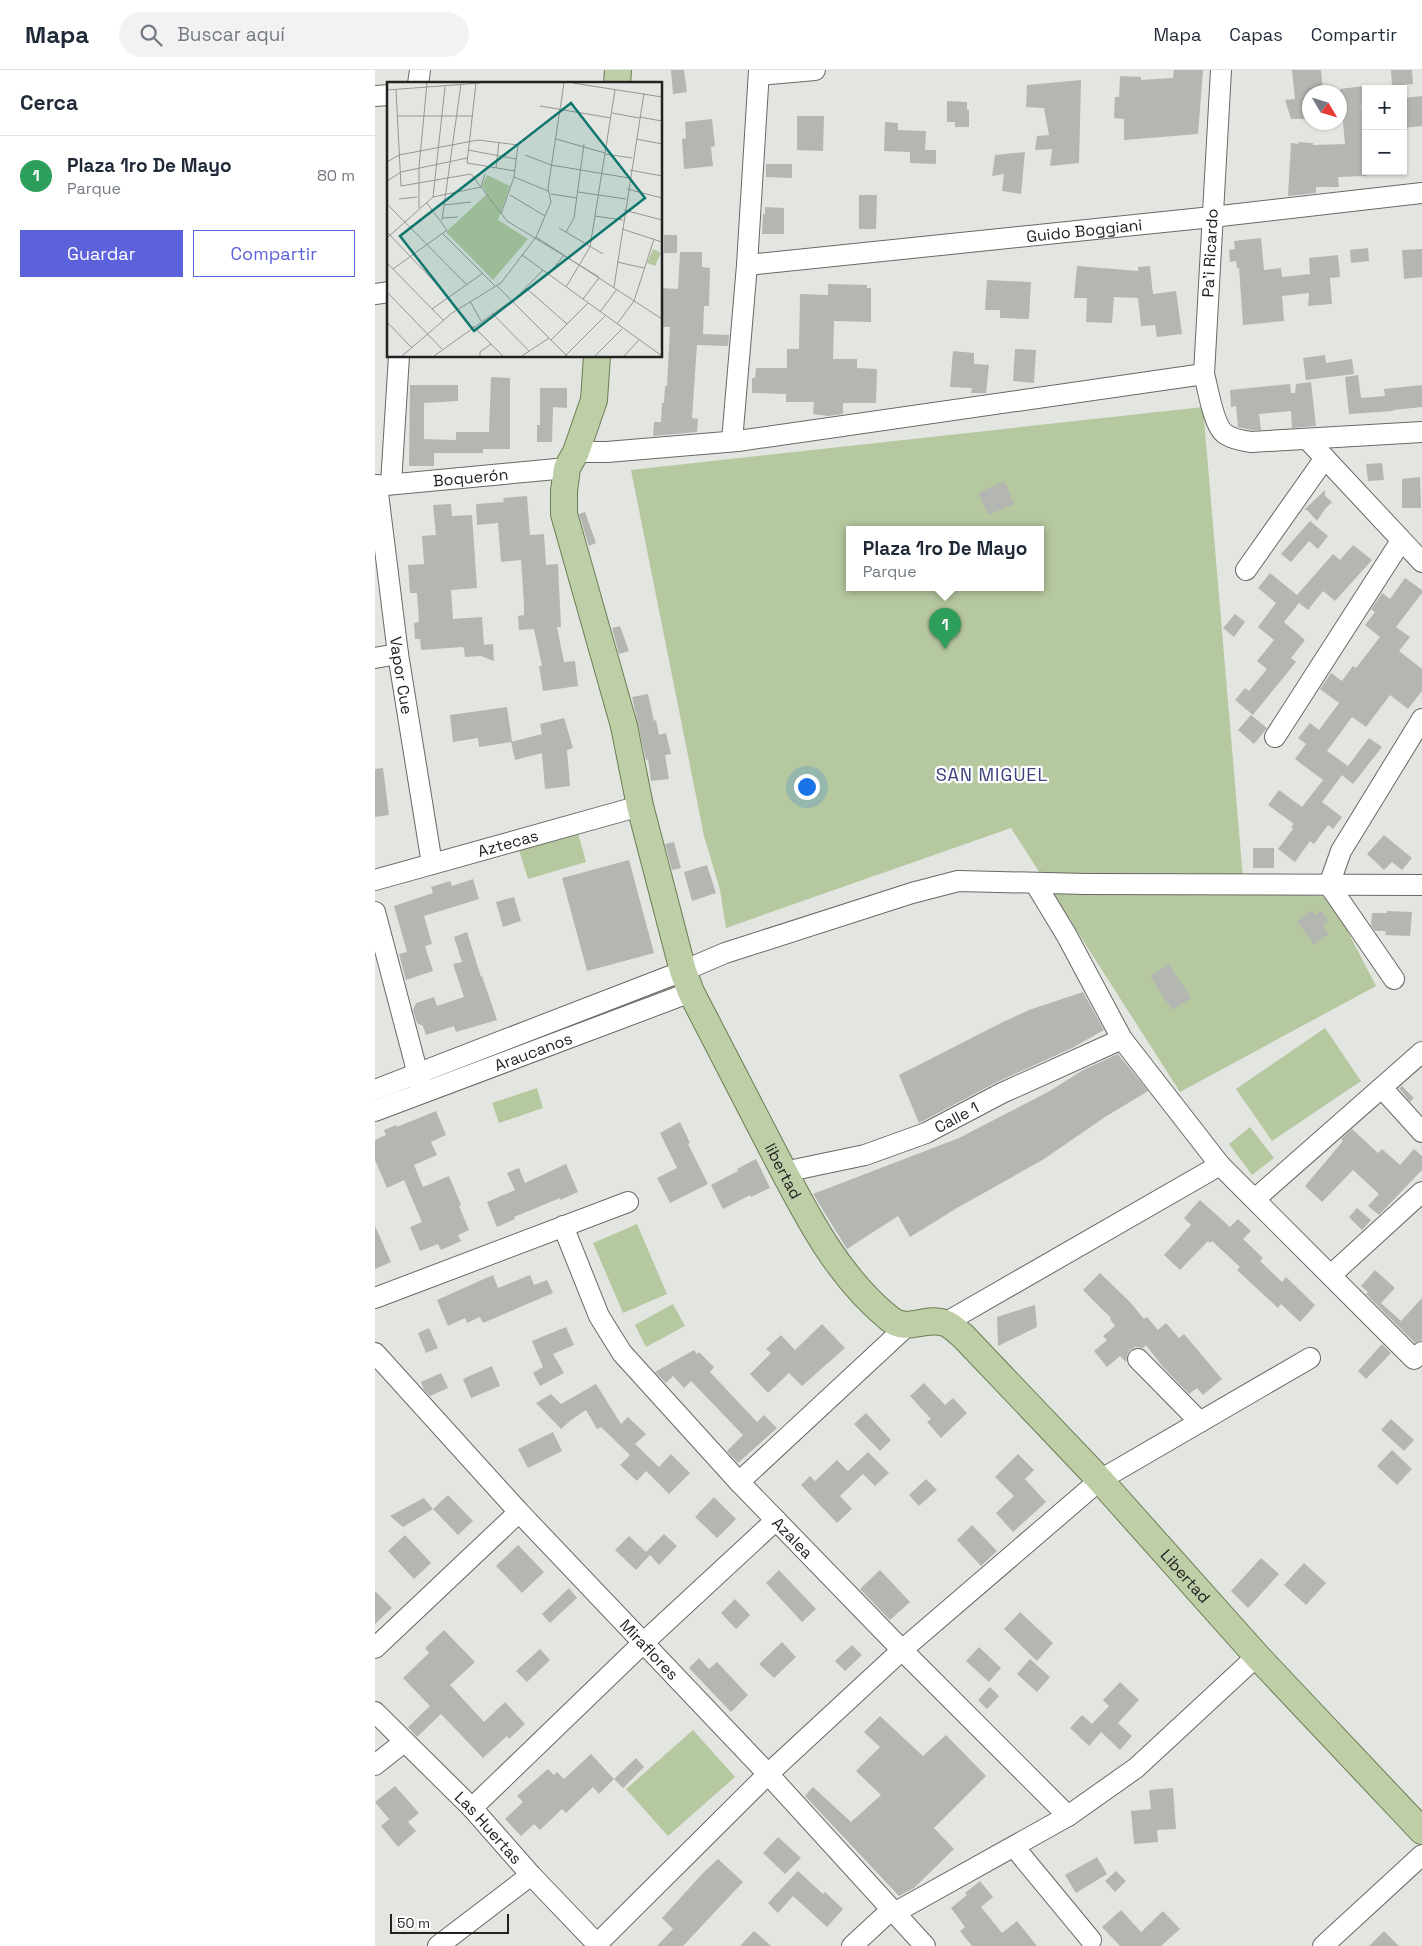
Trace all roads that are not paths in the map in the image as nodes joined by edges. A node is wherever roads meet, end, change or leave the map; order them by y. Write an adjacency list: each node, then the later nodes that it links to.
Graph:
1 (815, 70): 3 (street)
2 (1221, 70): 5 (street, Pa'i Ricardo)
3 (759, 72): 6 (street)
4 (1422, 193): 5 (street, Guido Boggiani)
5 (1212, 217): 6 (street, Guido Boggiani); 9 (street, Pa'i Ricardo)
6 (747, 265): 12 (street)
7 (399, 358): 15 (street, Vapor Cue)
8 (597, 358): 14 (main road, libertad)
9 (1204, 374): 11 (street, Pa'i Ricardo); 12 (street, Boquerón)
10 (1422, 432): 11 (street)
11 (1307, 440): 13 (street)
12 (732, 441): 14 (street, Boquerón)
13 (1325, 458): 16 (street); 18 (street)
14 (571, 460): 15 (street, Boquerón); 23 (main road, libertad)
15 (381, 485): 19 (street, Vapor Cue)
16 (1401, 541): 17 (street); 22 (street)
17 (1422, 562)
18 (1246, 570)
19 (398, 654): 20 (street); 24 (street, Vapor Cue)
20 (375, 658)
21 (1422, 719): 27 (street)
22 (1275, 737)
23 (640, 806): 24 (street, Aztecas); 31 (main road, libertad)
24 (432, 864): 25 (street, Aztecas)
25 (375, 880)
26 (1035, 883): 27 (street, Araucanos); 31 (street, Araucanos); 32 (street)
27 (1329, 885): 28 (street, Araucanos); 30 (street)
28 (1422, 886)
29 (375, 912): 34 (street)
30 (1394, 979)
31 (687, 982): 34 (street, Araucanos); 40 (main road, libertad)
32 (1122, 1039): 39 (street); 40 (street, Calle 1)
33 (1422, 1052): 35 (street)
34 (420, 1083): 36 (street, Araucanos); 37 (street, Araucanos)
35 (1382, 1088): 38 (street); 42 (street)
36 (375, 1090)
37 (375, 1111)
38 (1422, 1132)
39 (1219, 1165): 42 (street); 47 (street)
40 (784, 1172): 48 (main road, libertad)
41 (1422, 1192): 45 (street)
42 (1255, 1199): 45 (street)
43 (628, 1202): 44 (street)
44 (563, 1226): 46 (street); 55 (street, Azalea)
45 (1331, 1275): 50 (street)
46 (375, 1298)
47 (945, 1323): 48 (main road); 54 (main road, Libertad)
48 (907, 1326): 55 (street)
49 (375, 1352): 56 (street, Miraflores)
50 (1422, 1352)
51 (1310, 1358): 53 (street)
52 (1138, 1359): 53 (street)
53 (1200, 1422): 54 (street)
54 (1100, 1480): 60 (street); 61 (main road, Libertad)
55 (739, 1482): 57 (street, Azalea)
56 (519, 1512): 58 (street, Miraflores); 59 (street)
57 (777, 1520): 58 (street); 60 (street, Azalea)
58 (642, 1644): 65 (street, Miraflores); 66 (street)
59 (375, 1648)
60 (901, 1650): 65 (street); 67 (street, Azalea)
61 (1257, 1656): 67 (street); 68 (main road, Libertad)
62 (375, 1712): 63 (street, Las Huertas)
63 (404, 1742): 64 (street); 66 (street, Las Huertas)
64 (375, 1765)
65 (769, 1774): 72 (street, Miraflores); 74 (street)
66 (472, 1808): 71 (street, Las Huertas)
67 (1068, 1816): 69 (street)
68 (1422, 1831)
69 (1015, 1848): 72 (street); 73 (street)
70 (1422, 1855): 78 (street)
71 (531, 1875): 74 (street, Las Huertas); 75 (street)
72 (893, 1912): 76 (street); 77 (street, Miraflores)
73 (1091, 1940)
74 (598, 1945)
75 (437, 1946)
76 (852, 1946)
77 (925, 1946)
78 (1323, 1946)

